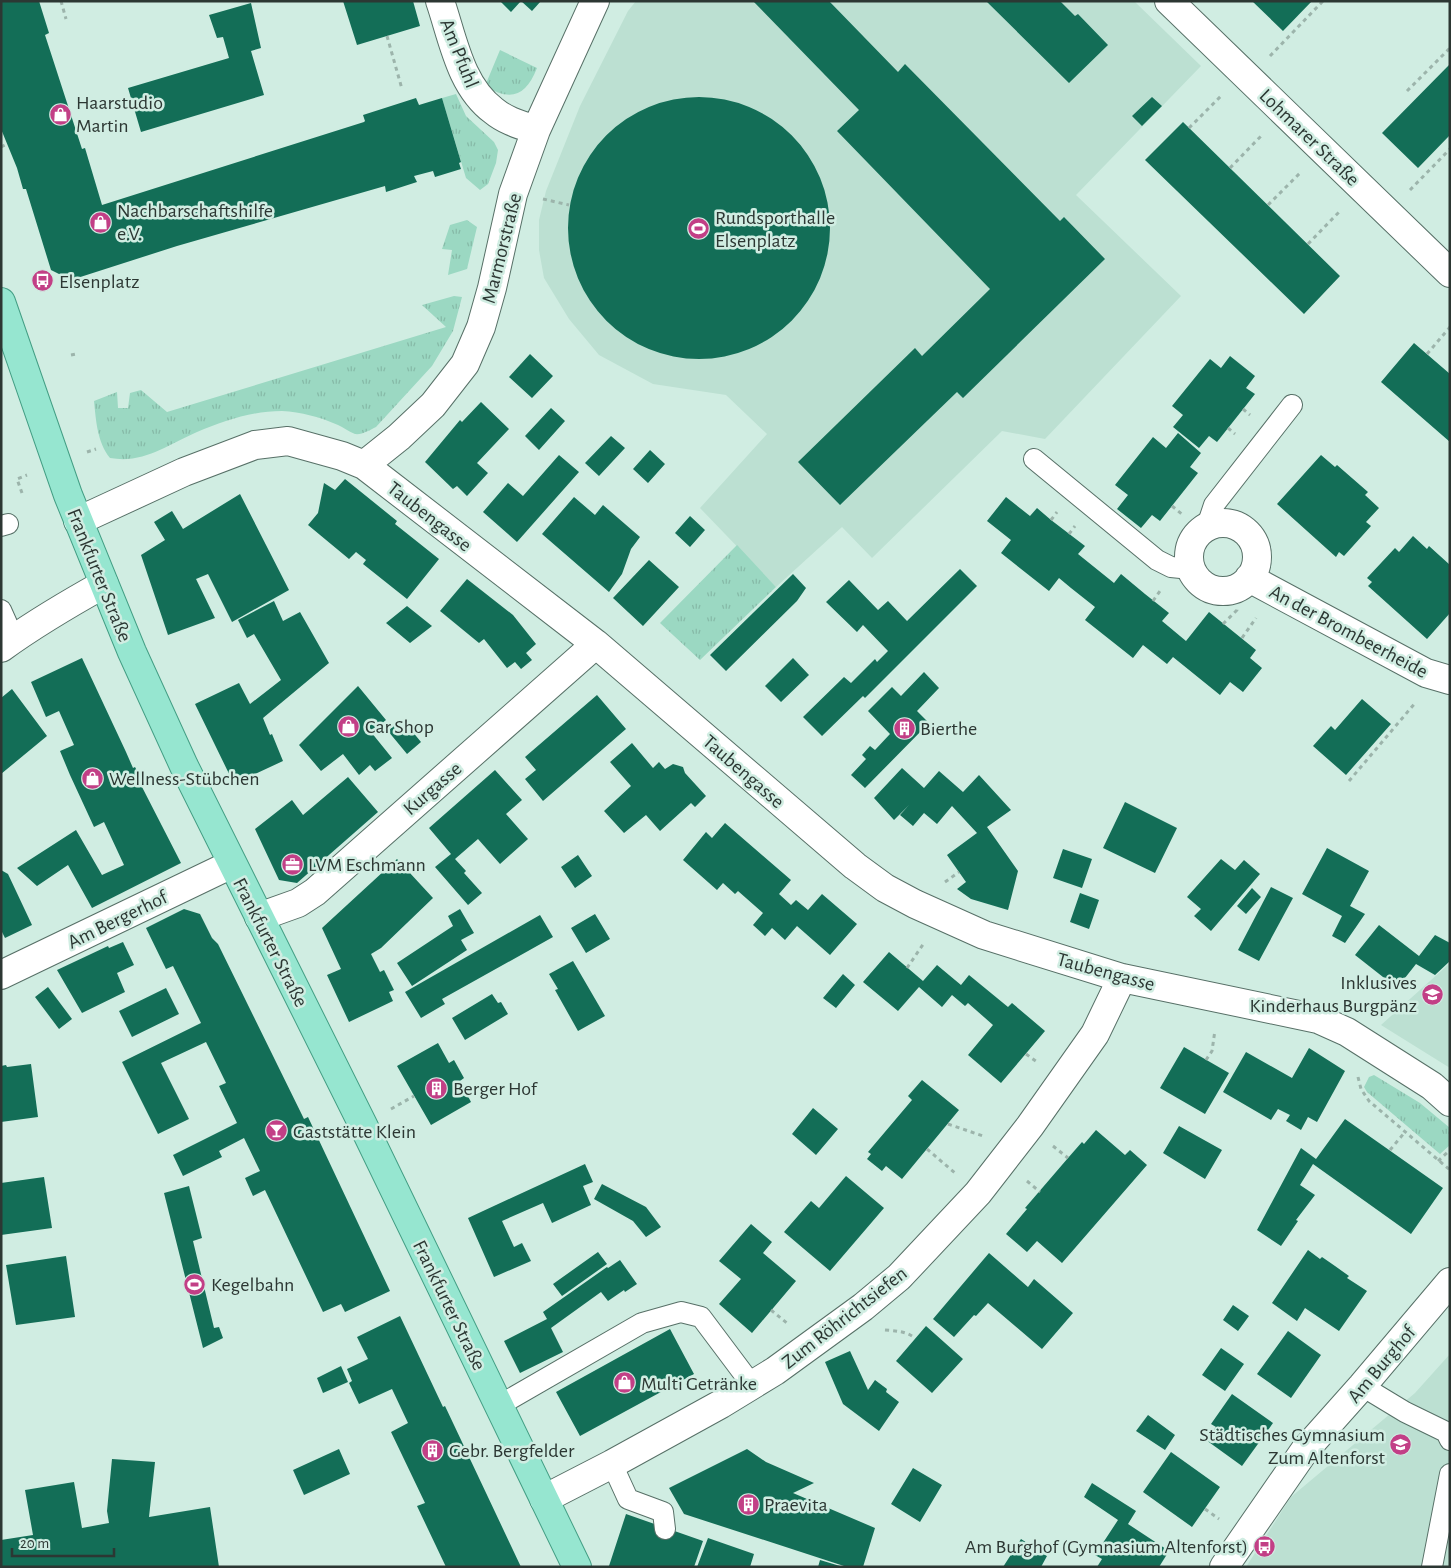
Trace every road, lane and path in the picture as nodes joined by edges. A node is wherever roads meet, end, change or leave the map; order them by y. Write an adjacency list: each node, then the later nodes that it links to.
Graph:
1 (61, 1): 6 (path)
2 (440, 1): 14 (street, Am Pfuhl)
3 (595, 1): 14 (street, Marmorstraße)
4 (1169, 1): 9 (street, Lohmarer Straße)
5 (1324, 1): 9 (path)
6 (66, 18)
7 (387, 36): 10 (path)
8 (1450, 48): 11 (path)
9 (1249, 78): 25 (street, Lohmarer Straße)
10 (402, 89)
11 (1407, 91)
12 (1220, 97): 13 (path)
13 (1189, 128)
14 (536, 130): 37 (street, Marmorstraße)
15 (1261, 136): 19 (path)
16 (7, 144): 17 (path)
17 (1, 147)
18 (1450, 149): 25 (path)
19 (1230, 168)
20 (1300, 173): 23 (path)
21 (549, 201): 22 (path)
22 (570, 205)
23 (1268, 205)
24 (1339, 212): 26 (path)
25 (1388, 213): 27 (street, Lohmarer Straße)
26 (1308, 244)
27 (1450, 273)
28 (48, 279): 29 (path)
29 (44, 281)
30 (1, 302): 38 (main road, Frankfurter Straße)
31 (1450, 327): 33 (path)
32 (76, 354): 34 (path)
33 (1427, 354)
34 (71, 355)
35 (1292, 405): 39 (lane)
36 (1034, 459): 40 (lane)
37 (364, 465): 38 (street, Taubengasse); 45 (street, Taubengasse)
38 (78, 521): 42 (main road, Frankfurter Straße)
39 (1210, 525): 40 (street); 41 (street)
40 (1191, 569): 41 (street)
41 (1249, 578): 46 (street, An der Brombeerheide)
42 (104, 584): 44 (street); 48 (main road, Frankfurter Straße)
43 (1, 610): 44 (lane)
44 (7, 644)
45 (596, 644): 51 (street, Kurgasse); 53 (street, Taubengasse)
46 (1443, 678): 47 (path)
47 (1349, 781)
48 (232, 864): 51 (main road, Frankfurter Straße); 52 (street, Am Bergerhof)
49 (959, 872): 50 (path)
50 (945, 883)
51 (259, 917): 64 (main road, Frankfurter Straße)
52 (1, 975)
53 (1122, 978): 54 (street, Taubengasse); 62 (street, Zum Röhrichtsiefen)
54 (1370, 1047): 55 (street, Taubengasse); 56 (path)
55 (1450, 1102)
56 (1405, 1132): 57 (path); 59 (path)
57 (1390, 1150)
58 (1450, 1150): 59 (path)
59 (1438, 1161): 60 (path)
60 (1450, 1170)
61 (1450, 1282): 63 (street, Am Burghof)
62 (752, 1385): 64 (lane); 66 (street, Zum Röhrichtsiefen)
63 (1362, 1386): 65 (lane); 73 (street, Am Burghof)
64 (498, 1406): 68 (main road, Frankfurter Straße)
65 (1450, 1440)
66 (612, 1464): 68 (street, Zum Röhrichtsiefen); 71 (lane)
67 (1450, 1474): 74 (lane)
68 (544, 1498): 72 (main road, Frankfurter Straße)
69 (1205, 1509): 70 (path)
70 (1222, 1521)
71 (665, 1529)
72 (577, 1567)
73 (1224, 1567)
74 (1432, 1567)

